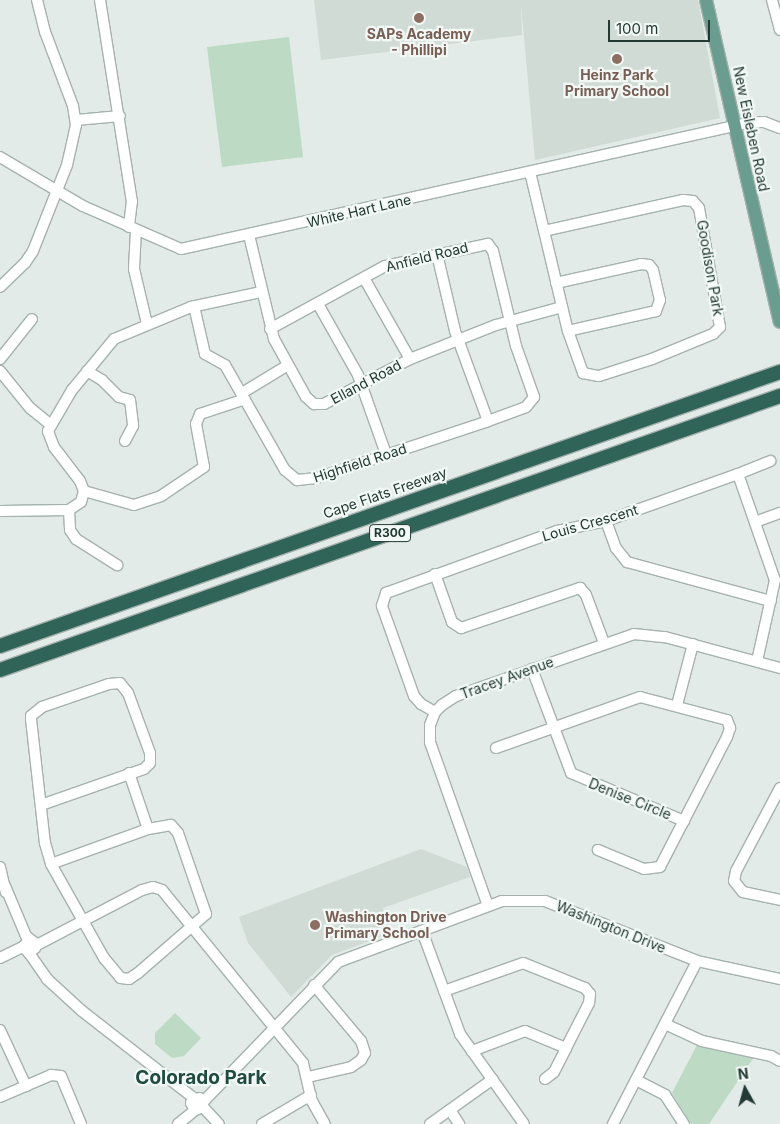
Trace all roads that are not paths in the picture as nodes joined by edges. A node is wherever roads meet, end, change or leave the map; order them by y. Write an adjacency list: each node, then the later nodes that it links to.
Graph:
1 (37, 0): 7 (street)
2 (100, 0): 6 (street)
3 (706, 0): 8 (main road, New Eisleben Road)
4 (772, 0): 5 (street)
5 (780, 30)
6 (120, 116): 7 (street); 13 (street)
7 (76, 120): 12 (street)
8 (734, 127): 9 (street, White Hart Lane); 11 (street, White Hart Lane); 26 (main road, New Eisleben Road)
9 (780, 128)
10 (0, 156): 12 (street, White Hart Lane)
11 (530, 172): 14 (street); 15 (street, White Hart Lane)
12 (58, 190): 13 (street, White Hart Lane); 18 (street)
13 (133, 228): 15 (street, White Hart Lane); 27 (street)
14 (544, 231): 19 (street); 29 (street, Goodison Park)
15 (249, 235): 20 (street, Elland Road)
16 (437, 254): 17 (street, Anfield Road); 25 (street, Anfield Road); 30 (street)
17 (364, 278): 21 (street, Anfield Road); 32 (street)
18 (2, 282)
19 (556, 283): 23 (street); 29 (street)
20 (261, 292): 22 (street); 28 (street, Elland Road)
21 (318, 304): 28 (street, Anfield Road); 37 (street)
22 (197, 306): 27 (street); 38 (street, Highfield Road)
23 (562, 307): 25 (street, Elland Road); 29 (street)
24 (32, 319): 31 (street)
25 (510, 320): 30 (street, Elland Road); 40 (street, Highfield Road)
26 (780, 322)
27 (147, 324): 34 (street)
28 (270, 329): 33 (street, Elland Road)
29 (568, 331)
30 (458, 340): 32 (street, Elland Road); 40 (street)
31 (0, 359)
32 (410, 359): 37 (street, Elland Road)
33 (288, 366): 37 (street, Elland Road); 38 (street)
34 (87, 370): 41 (street); 42 (street)
35 (0, 371): 41 (street)
36 (776, 373): 57 (highway, Cape Flats Freeway / R300)
37 (362, 384): 43 (street)
38 (244, 396): 43 (street, Highfield Road); 46 (street)
39 (780, 396): 61 (highway, R300)
40 (488, 421): 43 (street, Highfield Road)
41 (50, 424): 46 (street)
42 (126, 440)
43 (386, 454)
44 (770, 462): 45 (street, Louis Crescent)
45 (738, 474): 50 (street, Louis Crescent); 51 (street)
46 (84, 491): 47 (street)
47 (69, 510): 48 (street); 52 (street)
48 (0, 511)
49 (780, 513): 51 (street)
50 (606, 521): 53 (street, Louis Crescent); 54 (street)
51 (755, 522): 54 (street)
52 (117, 565)
53 (435, 574): 55 (street); 63 (street, Louis Crescent)
54 (771, 601): 58 (street)
55 (604, 643): 56 (street, Tracey Avenue); 60 (street, Tracey Avenue)
56 (693, 644): 58 (street, Tracey Avenue); 62 (street)
57 (0, 646)
58 (757, 661): 59 (street, Tracey Avenue)
59 (780, 668)
60 (532, 669): 63 (street, Tracey Avenue); 64 (street)
61 (0, 670)
62 (677, 705): 64 (street, Denise Circle); 69 (street, Denise Circle)
63 (435, 712): 75 (street)
64 (553, 728): 65 (street); 69 (street, Denise Circle)
65 (496, 748)
66 (129, 773): 68 (street); 68 (street); 70 (street)
67 (780, 788): 74 (street)
68 (41, 805): 72 (street)
69 (684, 821): 71 (street)
70 (148, 829): 72 (street); 77 (street)
71 (598, 850)
72 (51, 864): 76 (street)
73 (0, 867): 79 (street)
74 (780, 900)
75 (488, 906): 78 (street, Washington Drive); 81 (street, Washington Drive)
76 (82, 921): 77 (street); 77 (street); 79 (street)
77 (192, 929): 86 (street)
78 (422, 931): 83 (street, Washington Drive); 84 (street)
79 (29, 946): 80 (street); 98 (street)
80 (0, 958)
81 (697, 961): 82 (street, Washington Drive); 85 (street)
82 (780, 979)
83 (314, 985): 86 (street, Washington Drive); 91 (street)
84 (444, 991): 88 (street); 89 (street)
85 (665, 1024): 90 (street); 94 (street)
86 (273, 1028): 91 (street); 98 (street, Washington Drive)
87 (0, 1030): 95 (street)
88 (566, 1048): 89 (street); 93 (street)
89 (472, 1051): 92 (street)
90 (780, 1061)
91 (308, 1077): 96 (street)
92 (493, 1079): 99 (street); 108 (street)
93 (545, 1079)
94 (636, 1080): 109 (street); 110 (street)
95 (26, 1086): 97 (street); 100 (street)
96 (311, 1095): 104 (street); 105 (street)
97 (0, 1097)
98 (197, 1105): 101 (street, Washington Drive); 102 (street); 103 (street)
99 (450, 1110): 106 (street); 107 (street)
100 (81, 1124)
101 (178, 1124)
102 (211, 1124)
103 (219, 1124)
104 (262, 1124)
105 (324, 1124)
106 (430, 1124)
107 (460, 1124)
108 (524, 1124)
109 (613, 1124)
110 (684, 1124)

